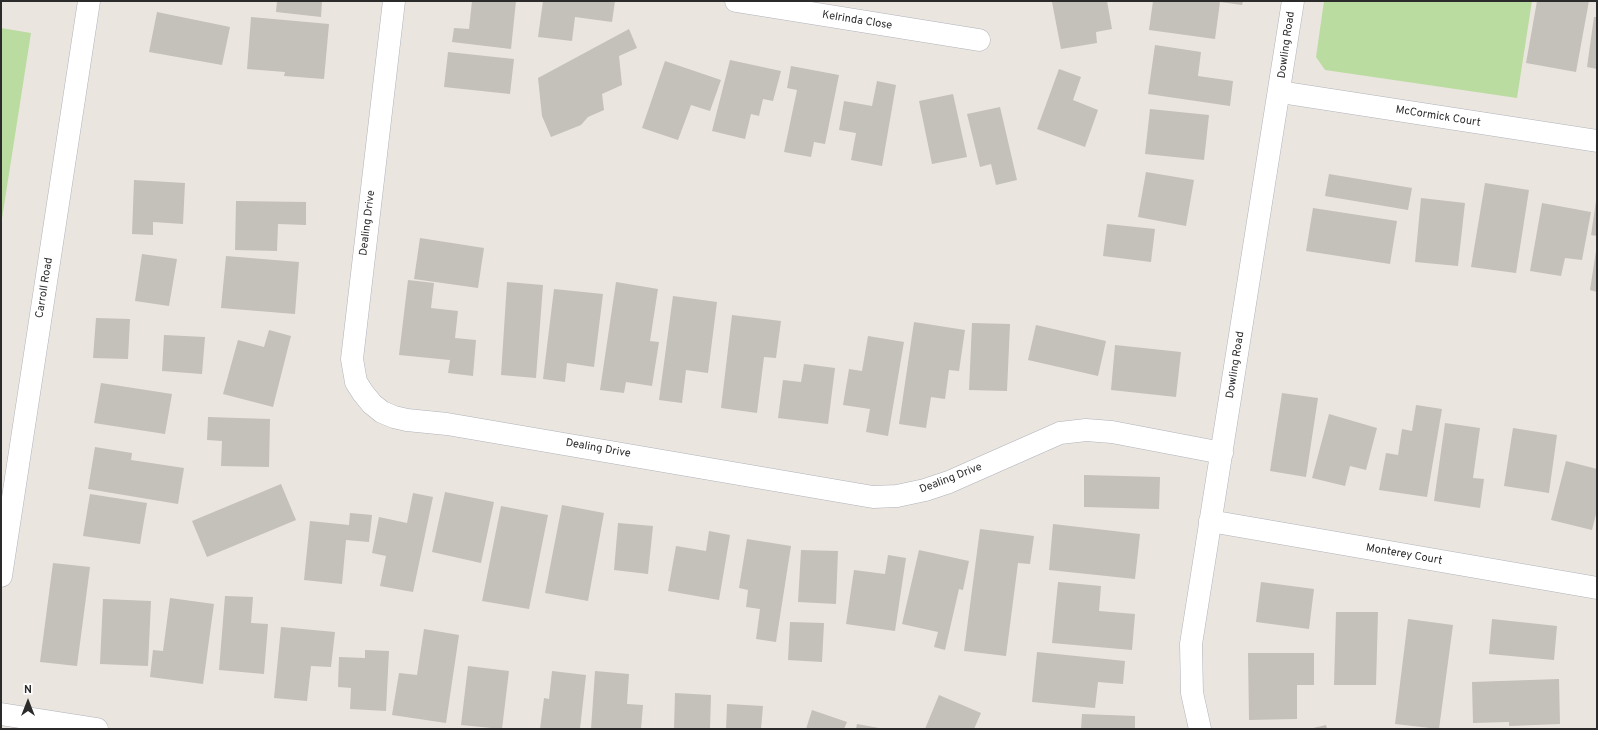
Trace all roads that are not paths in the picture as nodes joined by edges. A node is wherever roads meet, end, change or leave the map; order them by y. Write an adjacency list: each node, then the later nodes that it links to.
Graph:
1 (89, 1): 11 (street, Carroll Road)
2 (394, 1): 9 (street, Dealing Drive)
3 (736, 1): 5 (street, Kelrinda Close)
4 (1293, 1): 7 (street, Dowling Road)
5 (791, 6): 6 (street, Kelrinda Close)
6 (979, 40)
7 (1280, 92): 8 (street, McCormick Court); 9 (street, Dowling Road)
8 (1597, 141)
9 (1222, 453): 10 (street, Dowling Road)
10 (1210, 521): 12 (street, Monterey Court); 15 (street, Dowling Road)
11 (1, 576)
12 (1597, 588)
13 (1, 714): 14 (street)
14 (97, 729)
15 (1200, 729)

